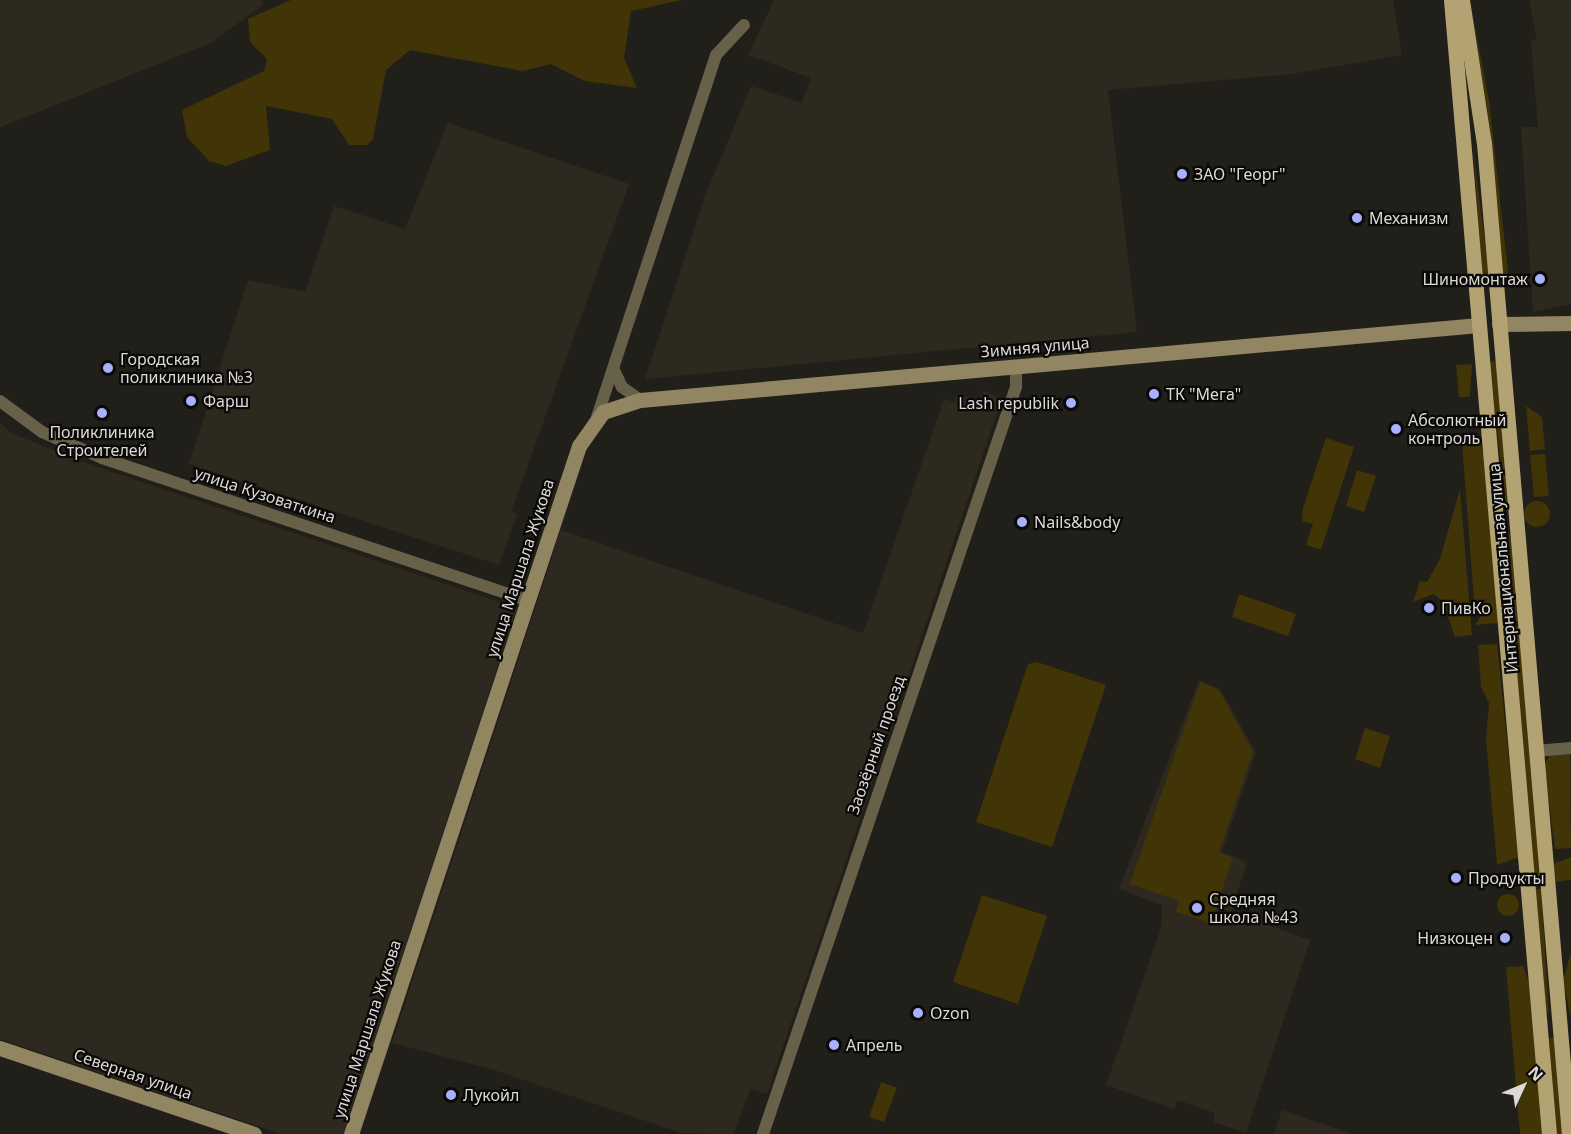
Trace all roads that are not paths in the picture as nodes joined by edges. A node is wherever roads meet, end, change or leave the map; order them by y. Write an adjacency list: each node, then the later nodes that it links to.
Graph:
1 (1451, 0): 6 (main road, Интернациональная улица)
2 (1462, 0): 5 (main road, Интернациональная улица)
3 (744, 25): 8 (street, улица Маршала Жукова)
4 (1571, 323): 5 (main road)
5 (1499, 324): 6 (main road); 13 (main road, Интернациональная улица)
6 (1479, 325): 7 (main road, Зимняя улица); 14 (main road, Интернациональная улица)
7 (1016, 367): 10 (main road, Зимняя улица); 23 (street, Заозёрный проезд)
8 (614, 370): 9 (street, улица Маршала Жукова); 10 (street)
9 (607, 390): 10 (street); 12 (street, улица Маршала Жукова)
10 (640, 400): 12 (main road, Зимняя улица)
11 (0, 401): 15 (street, улица Кузоваткина)
12 (597, 417): 15 (main road, улица Маршала Жукова)
13 (1516, 518): 14 (main road); 17 (main road, Интернациональная улица)
14 (1497, 520): 19 (main road, Интернациональная улица)
15 (529, 601): 22 (main road, улица Маршала Жукова)
16 (1571, 748): 17 (street)
17 (1536, 751): 18 (main road, Интернациональная улица)
18 (1560, 1025): 19 (main road); 25 (main road, Интернациональная улица)
19 (1540, 1027): 24 (main road, Интернациональная улица)
20 (0, 1048): 21 (main road, Северная улица)
21 (254, 1134)
22 (351, 1134)
23 (763, 1134)
24 (1549, 1134)
25 (1569, 1134)

